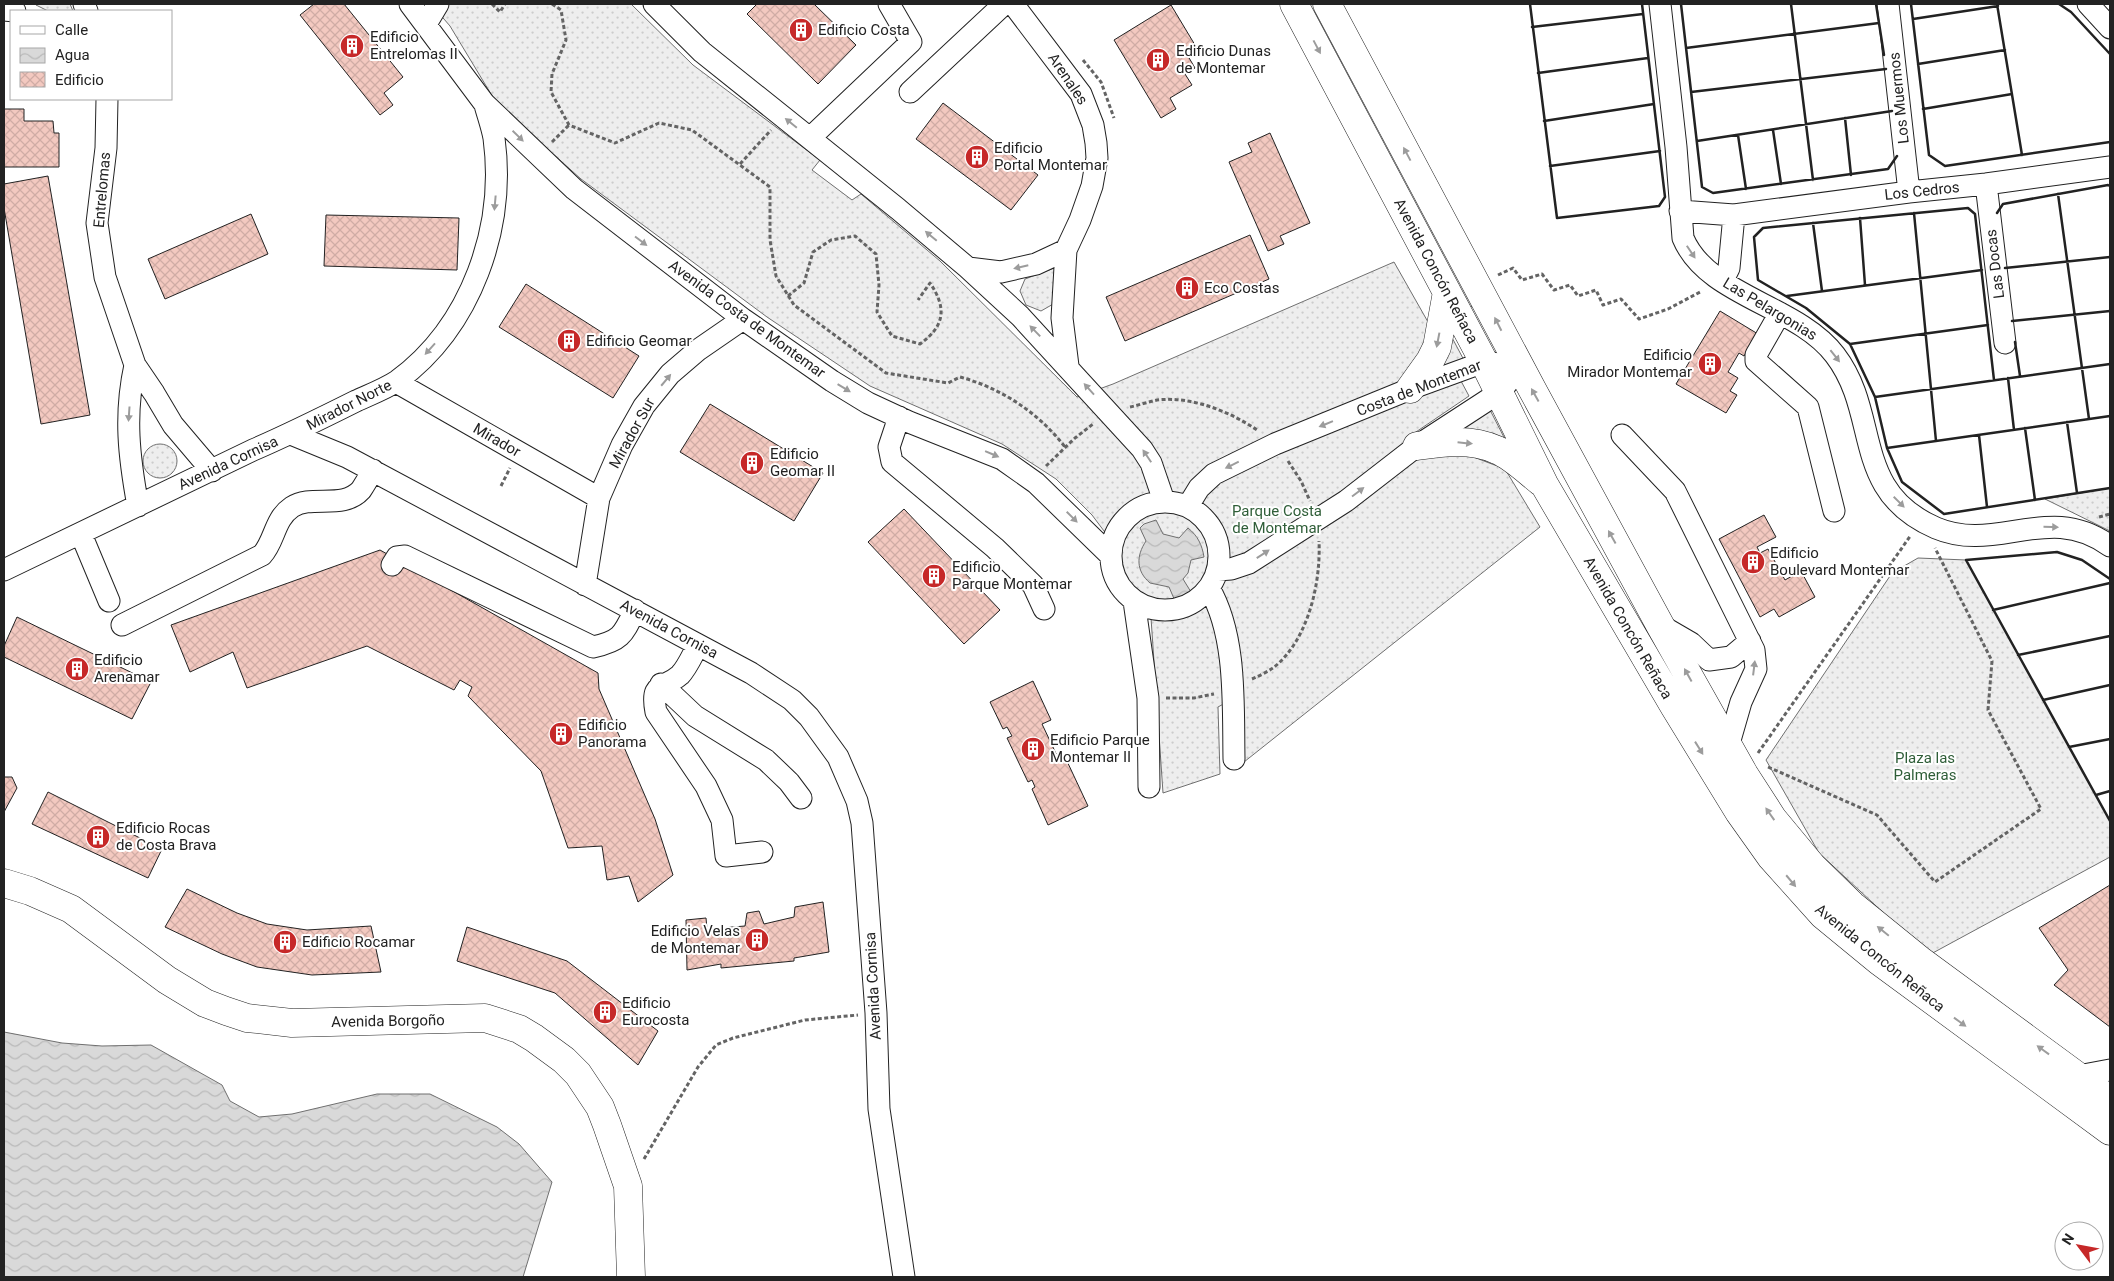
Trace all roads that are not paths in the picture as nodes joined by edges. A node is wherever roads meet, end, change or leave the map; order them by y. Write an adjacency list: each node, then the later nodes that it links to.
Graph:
1 (410, 4): 12 (street, Avenida Costa de Montemar)
2 (438, 4): 12 (street)
3 (889, 4): 17 (street)
4 (1004, 4): 14 (street)
5 (1013, 4): 23 (street, Arenales)
6 (1294, 4): 26 (main road, Avenida Concón Reñaca, one-way to 26)
7 (1327, 4): 33 (main road, Avenida Concón Reñaca, one-way to 7)
8 (1660, 4): 21 (street, Las Pelargonias)
9 (1888, 4): 20 (street, Los Muermos)
10 (2088, 4): 13 (street)
11 (663, 7): 17 (street, one-way to 11)
12 (426, 24): 16 (street, Avenida Costa de Montemar)
13 (2110, 28)
14 (910, 92)
15 (107, 100): 31 (street, Entrelomas)
16 (484, 103): 28 (street, Avenida Costa de Montemar, one-way to 28); 34 (street, Mirador Norte, one-way to 34)
17 (810, 138): 24 (street, one-way to 17)
18 (2110, 167): 19 (street, Los Cedros)
19 (1986, 184): 20 (street, Los Cedros); 29 (street, Las Docas)
20 (1909, 192): 22 (street, Los Cedros)
21 (1680, 211): 22 (street, Los Cedros); 25 (street, Las Pelargonias, one-way to 25)
22 (1734, 215): 25 (street)
23 (1066, 250): 24 (street, one-way to 24); 32 (street, Arenales)
24 (968, 268): 32 (street, one-way to 24)
25 (1723, 280): 27 (street, Las Pelargonias)
26 (1447, 292): 30 (main road, Avenida Concón Reñaca); 35 (main road, one-way to 35)
27 (1780, 313): 48 (street); 50 (street, Las Pelargonias, one-way to 50)
28 (743, 319): 37 (street, Avenida Costa de Montemar, one-way to 37); 44 (street, Mirador Sur, one-way to 28)
29 (2005, 343)
30 (1484, 362): 33 (street, Costa de Montemar); 35 (street, Costa de Montemar); 36 (main road, Avenida Concón Reñaca)
31 (135, 365): 42 (street, Entrelomas); 46 (street, one-way to 46)
32 (1068, 366): 45 (street, one-way to 32)
33 (1520, 367): 36 (street); 61 (main road, Avenida Concón Reñaca, one-way to 33)
34 (396, 382): 38 (street, Mirador Norte); 44 (street, Mirador)
35 (1410, 389): 47 (street, Costa de Montemar, one-way to 47)
36 (1500, 392): 40 (street); 43 (main road, Avenida Concón Reñaca)
37 (899, 417): 51 (street, Avenida Costa de Montemar, one-way to 51); 58 (street)
38 (291, 434): 41 (street, Avenida Cornisa); 42 (street, Avenida Cornisa)
39 (1622, 435): 62 (street)
40 (1417, 446): 43 (main road, one-way to 43); 54 (street, one-way to 40)
41 (373, 470): 55 (street, Avenida Cornisa); 60 (street)
42 (212, 471): 46 (street, Avenida Cornisa)
43 (1544, 484): 66 (main road, Avenida Concón Reñaca)
44 (599, 498): 55 (street, Mirador Sur)
45 (1164, 501): 47 (street); 51 (street)
46 (138, 506): 49 (street, Avenida Cornisa)
47 (1188, 506): 54 (street)
48 (1834, 511)
49 (81, 534): 53 (street, Avenida Cornisa); 56 (street)
50 (2110, 546)
51 (1111, 556): 57 (street)
52 (392, 565): 59 (street)
53 (4, 570)
54 (1214, 579): 57 (street); 69 (street)
55 (585, 585): 59 (street, Avenida Cornisa)
56 (109, 601)
57 (1134, 601): 70 (street)
58 (1044, 609)
59 (635, 610): 63 (street, Avenida Cornisa)
60 (122, 625)
61 (1660, 625): 62 (street); 67 (main road, Avenida Concón Reñaca, one-way to 61)
62 (1750, 641): 65 (street, one-way to 62)
63 (698, 645): 64 (street); 81 (street, Avenida Cornisa)
64 (661, 684): 71 (street); 72 (street)
65 (1742, 702): 67 (street); 68 (street)
66 (1674, 706): 67 (street); 75 (main road, Avenida Concón Reñaca, one-way to 75)
67 (1713, 720): 68 (main road, Avenida Concón Reñaca)
68 (1728, 747): 76 (main road, Avenida Concón Reñaca, one-way to 68)
69 (1234, 759)
70 (1149, 787)
71 (801, 798)
72 (762, 852)
73 (4, 883): 80 (main road, Avenida Borgoño)
74 (2110, 1070): 76 (street)
75 (2032, 1074): 78 (street); 79 (main road, Avenida Concón Reñaca)
76 (2078, 1076): 77 (main road, Avenida Concón Reñaca)
77 (2110, 1100)
78 (2110, 1106)
79 (2110, 1131)
80 (631, 1277)
81 (904, 1277)

